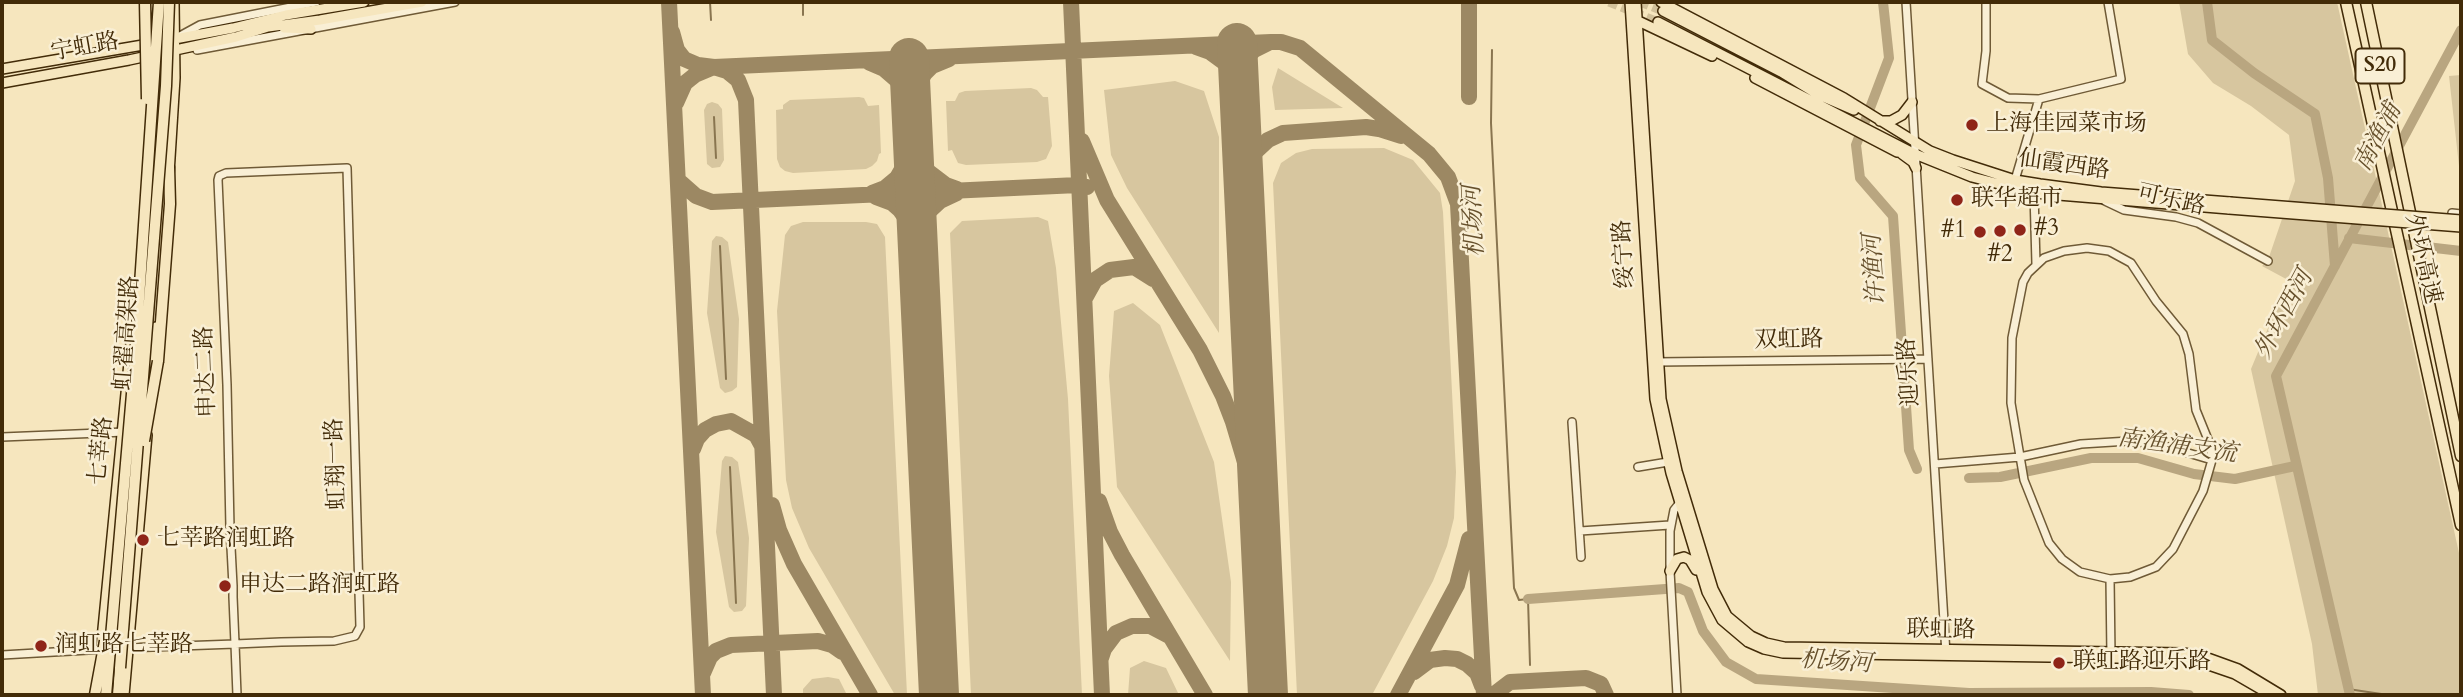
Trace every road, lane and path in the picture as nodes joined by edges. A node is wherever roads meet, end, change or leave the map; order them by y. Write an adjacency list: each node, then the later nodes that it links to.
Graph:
1 (144, 2): 23 (main road); 37 (highway, bridge)
2 (157, 2): 21 (main road, 七莘路); 37 (highway, 虹翟高架路, bridge)
3 (169, 2): 63 (highway, 虹翟高架路, bridge)
4 (174, 2): 22 (main road, 七莘路)
5 (316, 2): 22 (street, 宁虹路)
6 (364, 2): 22 (main road, 宁虹路)
7 (422, 2): 19 (main road, 宁虹路)
8 (455, 2): 20 (street, 宁虹路)
9 (1630, 2): 17 (main road, 绥宁路)
10 (1636, 2): 17 (main road, 绥宁路)
11 (1906, 2): 30 (street, 迎乐路)
12 (1986, 2): 28 (street)
13 (2108, 2): 28 (street)
14 (2346, 2): 65 (highway, 外环高速 / S20)
15 (2366, 2): 57 (highway, 外环高速 / S20)
16 (1662, 7): 26 (main road); 29 (main road)
17 (1634, 19): 31 (main road); 52 (main road, 绥宁路)
18 (1658, 22): 31 (main road)
19 (268, 27): 20 (main road); 22 (main road, 宁虹路)
20 (311, 29): 22 (street, 宁虹路)
21 (155, 43): 22 (main road, 宁虹路); 23 (main road, 宁虹路); 24 (main road, 七莘路)
22 (175, 44): 24 (main road, 宁虹路); 38 (main road, 七莘路)
23 (143, 45): 25 (main road, 宁虹路)
24 (155, 54): 27 (main road, 宁虹路); 54 (main road, 七莘路)
25 (2, 69)
26 (1792, 71): 29 (main road); 31 (main road)
27 (2, 83)
28 (2039, 99): 41 (street)
29 (1831, 101): 31 (main road)
30 (1912, 102): 32 (main road); 34 (street, 迎乐路)
31 (1839, 109): 32 (main road, 仙霞西路); 33 (main road)
32 (1879, 121): 34 (main road, 仙霞西路)
33 (1873, 135): 35 (main road, 仙霞西路); 36 (main road, 仙霞西路)
34 (1915, 142): 36 (street, 迎乐路); 41 (main road, 仙霞西路)
35 (1897, 152): 36 (main road, 仙霞西路); 40 (main road)
36 (1916, 155): 40 (street, 迎乐路); 42 (main road, 仙霞西路)
37 (149, 156): 71 (highway, 虹翟高架路, bridge)
38 (169, 167): 55 (main road, 七莘路); 63 (highway, bridge)
39 (347, 168): 73 (street, 虹翔一路); 73 (street, 申达二路)
40 (1916, 168): 51 (street, 迎乐路)
41 (2015, 180): 44 (main road, 仙霞西路)
42 (2034, 193): 43 (main road, 仙霞西路); 50 (street)
43 (2101, 199): 44 (main road, 仙霞西路); 49 (street, 可乐路)
44 (2230, 205): 47 (main road, 仙霞西路, bridge); 48 (main road, 仙霞西路, bridge)
45 (2452, 214): 46 (street)
46 (2461, 214)
47 (2461, 220)
48 (2461, 227)
49 (2268, 261)
50 (2036, 264): 58 (street); 59 (street)
51 (1928, 359): 52 (street, 双虹路); 61 (street, 迎乐路)
52 (1654, 362): 60 (main road, 绥宁路); 64 (main road, 绥宁路)
53 (1572, 422): 67 (street)
54 (124, 432): 55 (street); 56 (street); 75 (main road, 七莘路)
55 (147, 432): 74 (main road, 七莘路)
56 (2, 437)
57 (2461, 456)
58 (2020, 459): 59 (street); 61 (street); 70 (street)
59 (2211, 462): 70 (street)
60 (1668, 463): 62 (street); 64 (main road, 绥宁路)
61 (1935, 464): 76 (street, 迎乐路)
62 (1638, 467)
63 (136, 475): 81 (highway, 虹翟高架路, bridge)
64 (1682, 500): 66 (street); 72 (main road, 联虹路); 76 (main road, 联虹路)
65 (2461, 525)
66 (1670, 526): 67 (street); 69 (street)
67 (1580, 531): 68 (street)
68 (1581, 557)
69 (1670, 571): 72 (main road); 84 (street)
70 (2110, 579): 78 (street)
71 (114, 589): 79 (highway, bridge); 80 (highway, bridge)
72 (1707, 592): 76 (main road, 联虹路)
73 (235, 644): 74 (street, 虹翔一路); 83 (street, 申达二路)
74 (129, 648): 75 (street, 虹翔一路); 82 (main road, 七莘路)
75 (101, 649): 77 (street, 虹翔一路); 79 (main road, 七莘路)
76 (1946, 654): 78 (main road, 联虹路); 86 (main road, 联虹路)
77 (2, 655)
78 (2111, 658): 85 (main road, 联虹路)
79 (95, 695)
80 (106, 695)
81 (118, 695)
82 (124, 695)
83 (237, 695)
84 (1677, 695)
85 (2271, 695)
86 (2281, 695)

